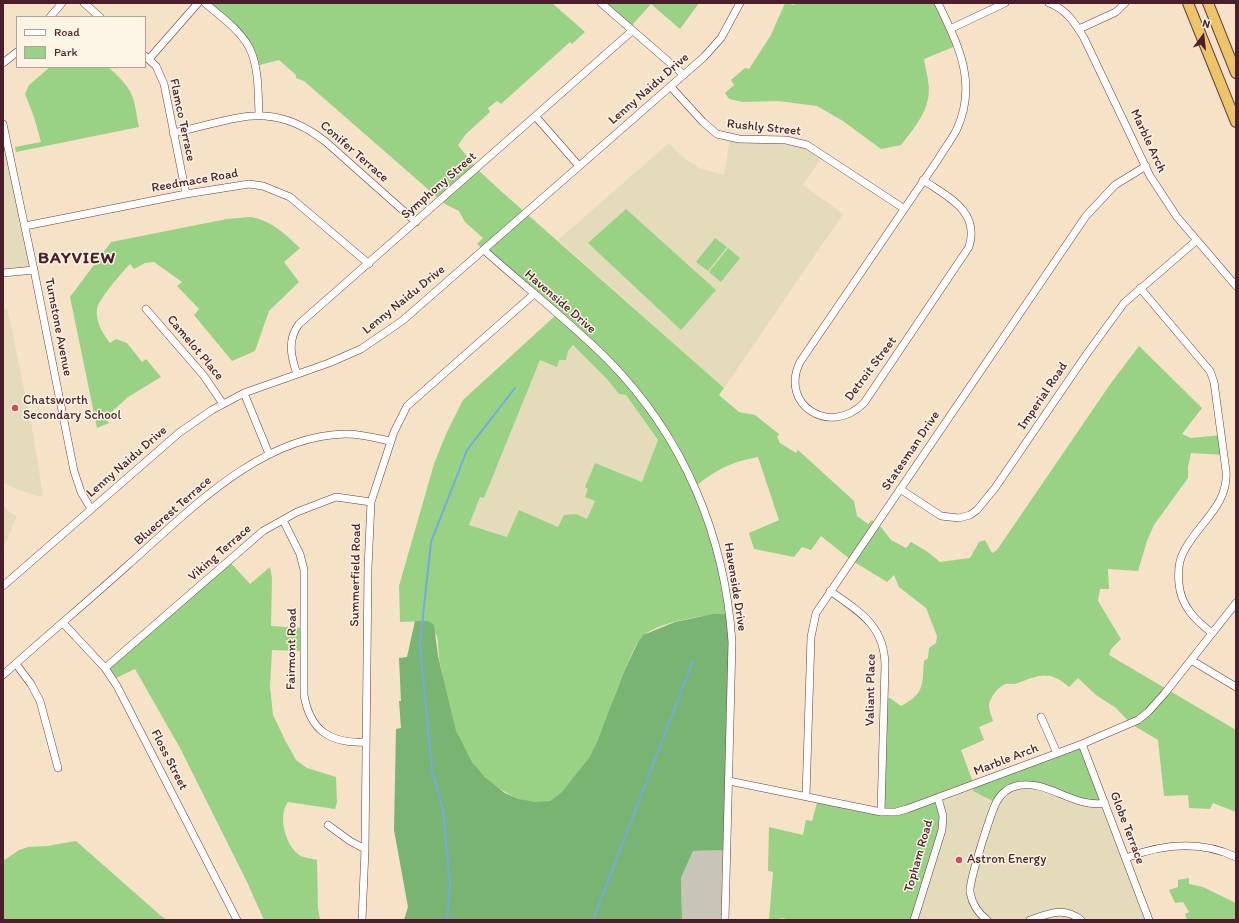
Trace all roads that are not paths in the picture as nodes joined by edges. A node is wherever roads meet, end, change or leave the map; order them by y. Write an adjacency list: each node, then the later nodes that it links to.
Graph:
1 (62, 3): 13 (street)
2 (84, 3): 14 (street)
3 (198, 3): 19 (street)
4 (205, 3): 24 (street)
5 (601, 3): 17 (street)
6 (740, 3): 22 (street, Lenny Naidu Drive)
7 (938, 3): 15 (street, Detroit Street)
8 (1005, 3): 15 (street)
9 (1049, 3): 16 (street, Marble Arch)
10 (1125, 3): 16 (street)
11 (1188, 3): 26 (highway)
12 (1208, 3): 21 (highway)
13 (51, 16)
14 (99, 16)
15 (950, 29): 31 (street, Detroit Street)
16 (1079, 29): 30 (street, Marble Arch)
17 (632, 31): 22 (street); 25 (street, Symphony Street)
18 (16, 53): 20 (street)
19 (147, 57): 28 (street, Flamco Terrace)
20 (3, 63)
21 (1236, 73)
22 (684, 75): 23 (street, Lenny Naidu Drive)
23 (671, 87): 29 (street, Lenny Naidu Drive); 33 (street, Rushly Street)
24 (259, 114): 28 (street, Conifer Terrace); 34 (street, Conifer Terrace)
25 (536, 117): 29 (street); 34 (street, Symphony Street)
26 (1236, 122)
27 (4, 129): 35 (street, Turnstone Avenue)
28 (173, 133): 32 (street, Flamco Terrace)
29 (579, 166): 37 (street, Lenny Naidu Drive)
30 (1146, 166): 36 (street, Marble Arch); 50 (street, Statesman Drive)
31 (923, 180): 33 (street, Detroit Street); 33 (street, Detroit Street)
32 (186, 194): 35 (street, Reedmace Road); 38 (street, Reedmace Road)
33 (903, 208)
34 (416, 222): 38 (street, Symphony Street)
35 (25, 226): 39 (street, Turnstone Avenue)
36 (1197, 240): 41 (street, Marble Arch); 42 (street, Imperial Road)
37 (484, 250): 43 (street, Havenside Drive); 45 (street, Lenny Naidu Drive)
38 (369, 264): 45 (street, Symphony Street)
39 (34, 270): 40 (street); 52 (street, Turnstone Avenue)
40 (3, 273)
41 (1236, 286)
42 (1140, 288): 50 (street, Imperial Road); 58 (street)
43 (534, 294): 48 (street, Summerfield Road); 69 (street, Havenside Drive)
44 (146, 309): 47 (street, Camelot Place)
45 (297, 374): 46 (street, Lenny Naidu Drive)
46 (244, 393): 47 (street, Lenny Naidu Drive); 49 (street)
47 (223, 404): 52 (street, Lenny Naidu Drive)
48 (390, 441): 49 (street, Bluecrest Terrace); 51 (street, Summerfield Road)
49 (269, 454): 57 (street, Bluecrest Terrace)
50 (900, 489): 55 (street, Statesman Drive)
51 (371, 502): 53 (street, Viking Terrace); 65 (street, Summerfield Road)
52 (91, 509): 54 (street, Lenny Naidu Drive)
53 (283, 520): 61 (street, Viking Terrace); 65 (street, Fairmont Road)
54 (3, 586)
55 (830, 591): 70 (street, Statesman Drive); 73 (street, Valiant Place)
56 (1236, 603): 58 (street, Marble Arch)
57 (63, 623): 60 (street, Bluecrest Terrace); 61 (street, Floss Street)
58 (1212, 634): 59 (street, Marble Arch)
59 (1191, 660): 63 (street); 66 (street, Marble Arch)
60 (16, 664): 62 (street, Bluecrest Terrace); 68 (street)
61 (105, 668): 78 (street, Floss Street)
62 (3, 675)
63 (1236, 687)
64 (1041, 717): 67 (street)
65 (365, 742): 75 (street, Summerfield Road)
66 (1082, 744): 67 (street, Marble Arch); 72 (street, Globe Terrace)
67 (1057, 753): 71 (street, Marble Arch)
68 (58, 768)
69 (729, 781): 70 (street, Marble Arch); 80 (street, Havenside Drive)
70 (806, 796): 73 (street, Marble Arch)
71 (938, 798): 73 (street, Marble Arch); 81 (street, Topham Road)
72 (1104, 803): 77 (street, Globe Terrace); 82 (street)
73 (881, 812)
74 (328, 825): 75 (street)
75 (365, 849): 79 (street, Summerfield Road)
76 (1236, 857): 77 (street)
77 (1126, 858): 85 (street, Globe Terrace)
78 (236, 920)
79 (362, 920)
80 (725, 920)
81 (914, 920)
82 (987, 920)
83 (1030, 920): 84 (street)
84 (1081, 920)
85 (1149, 920)

